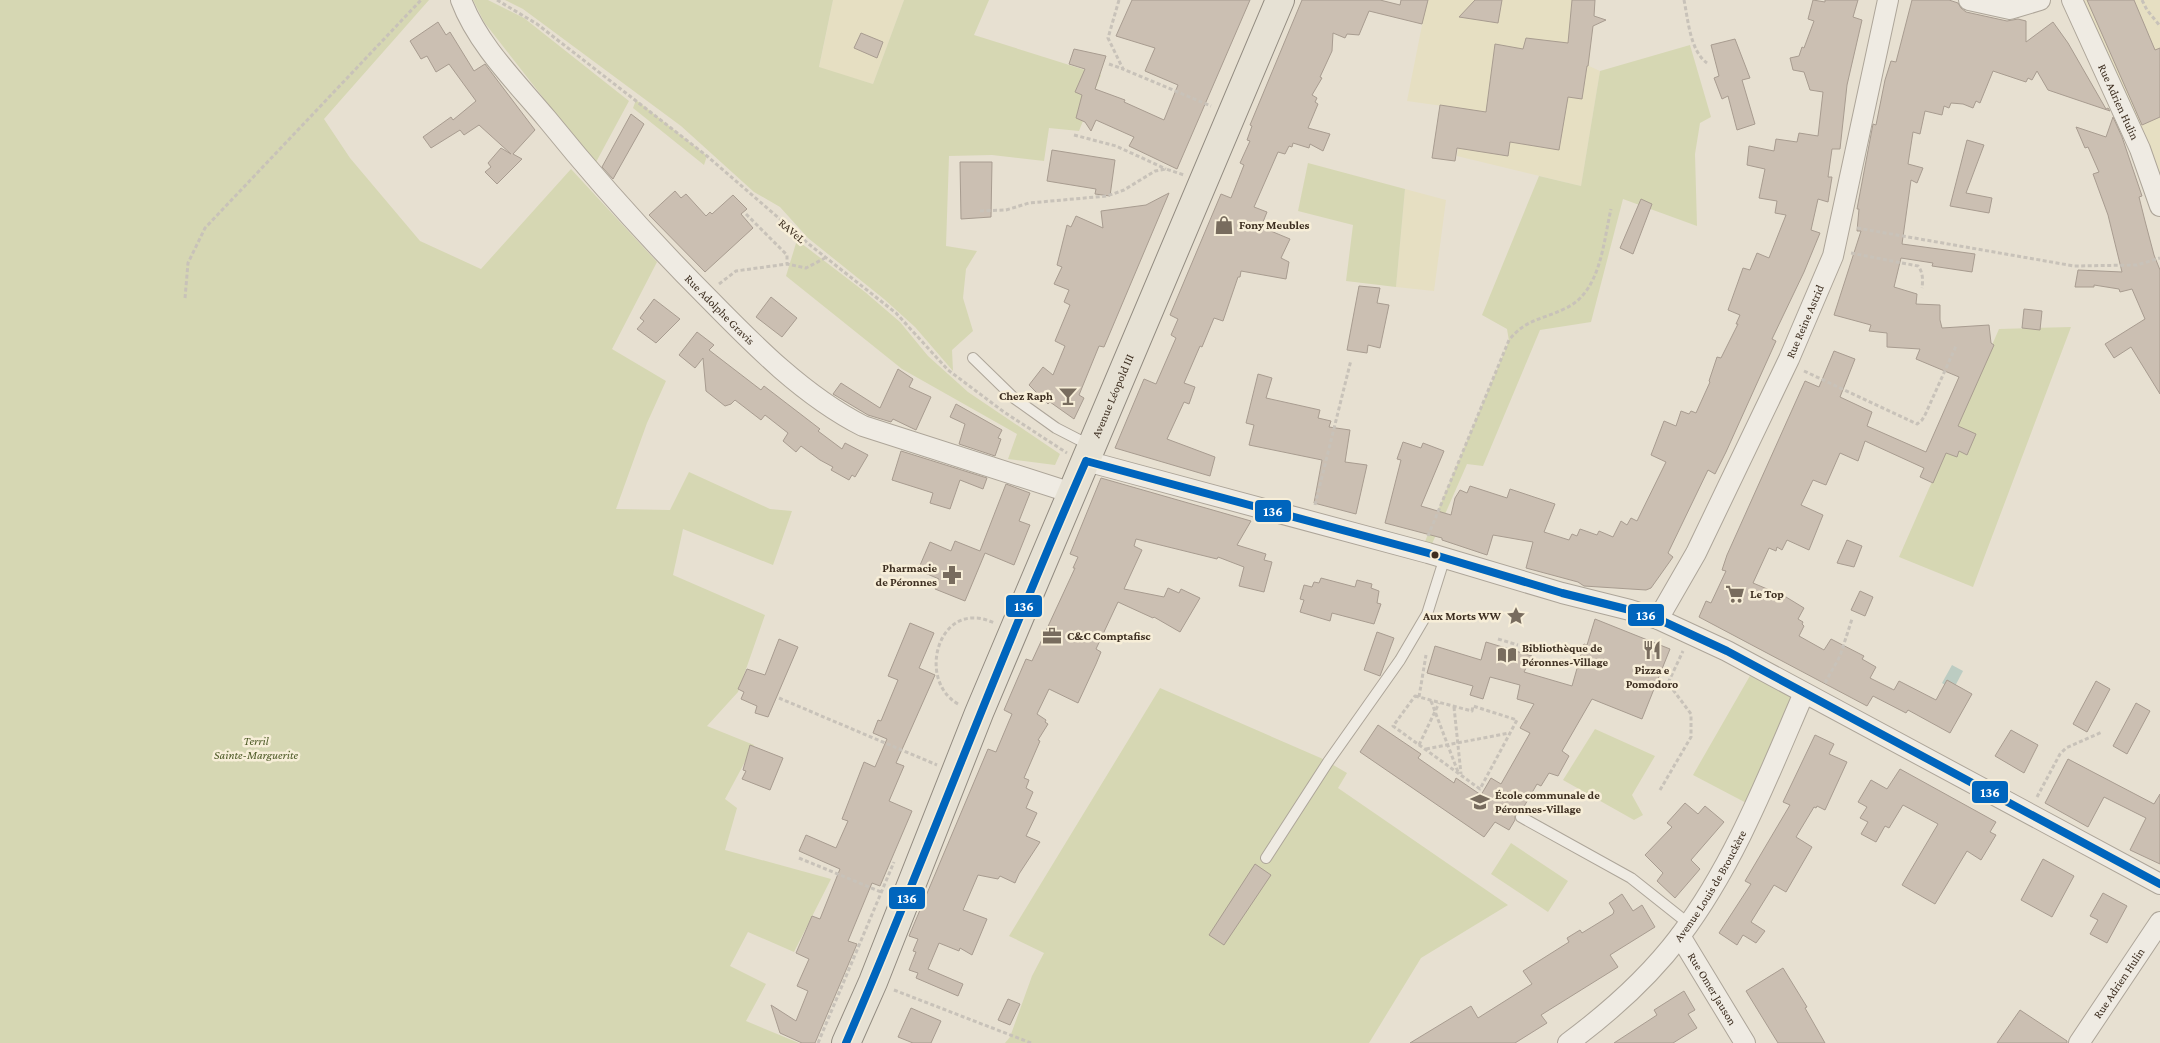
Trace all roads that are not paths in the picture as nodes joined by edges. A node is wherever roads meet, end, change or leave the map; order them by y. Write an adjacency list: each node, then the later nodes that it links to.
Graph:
1 (461, 0): 10 (street, Rue Adolphe Gravis)
2 (1280, 0): 9 (main road, Avenue Léopold III)
3 (1888, 0): 12 (street, Rue Reine Astrid)
4 (1970, 0): 5 (street)
5 (2040, 0)
6 (2072, 0): 7 (street, Rue Adrien Hulin)
7 (2160, 206)
8 (973, 358): 9 (lane)
9 (1089, 454): 10 (main road, Avenue Léopold III); 11 (street)
10 (1072, 493): 19 (main road, Avenue Léopold III)
11 (1445, 557): 12 (street); 15 (lane)
12 (1658, 619): 13 (street)
13 (1810, 696): 16 (street); 18 (street, Avenue Louis de Brouckère)
14 (1521, 817): 18 (lane)
15 (1266, 858)
16 (2160, 884)
17 (2160, 922): 22 (street, Rue Adrien Hulin)
18 (1685, 930): 20 (street, Avenue Louis de Brouckère); 21 (street, Rue Omer Jauson)
19 (846, 1043)
20 (1568, 1043)
21 (1745, 1043)
22 (2078, 1043)

